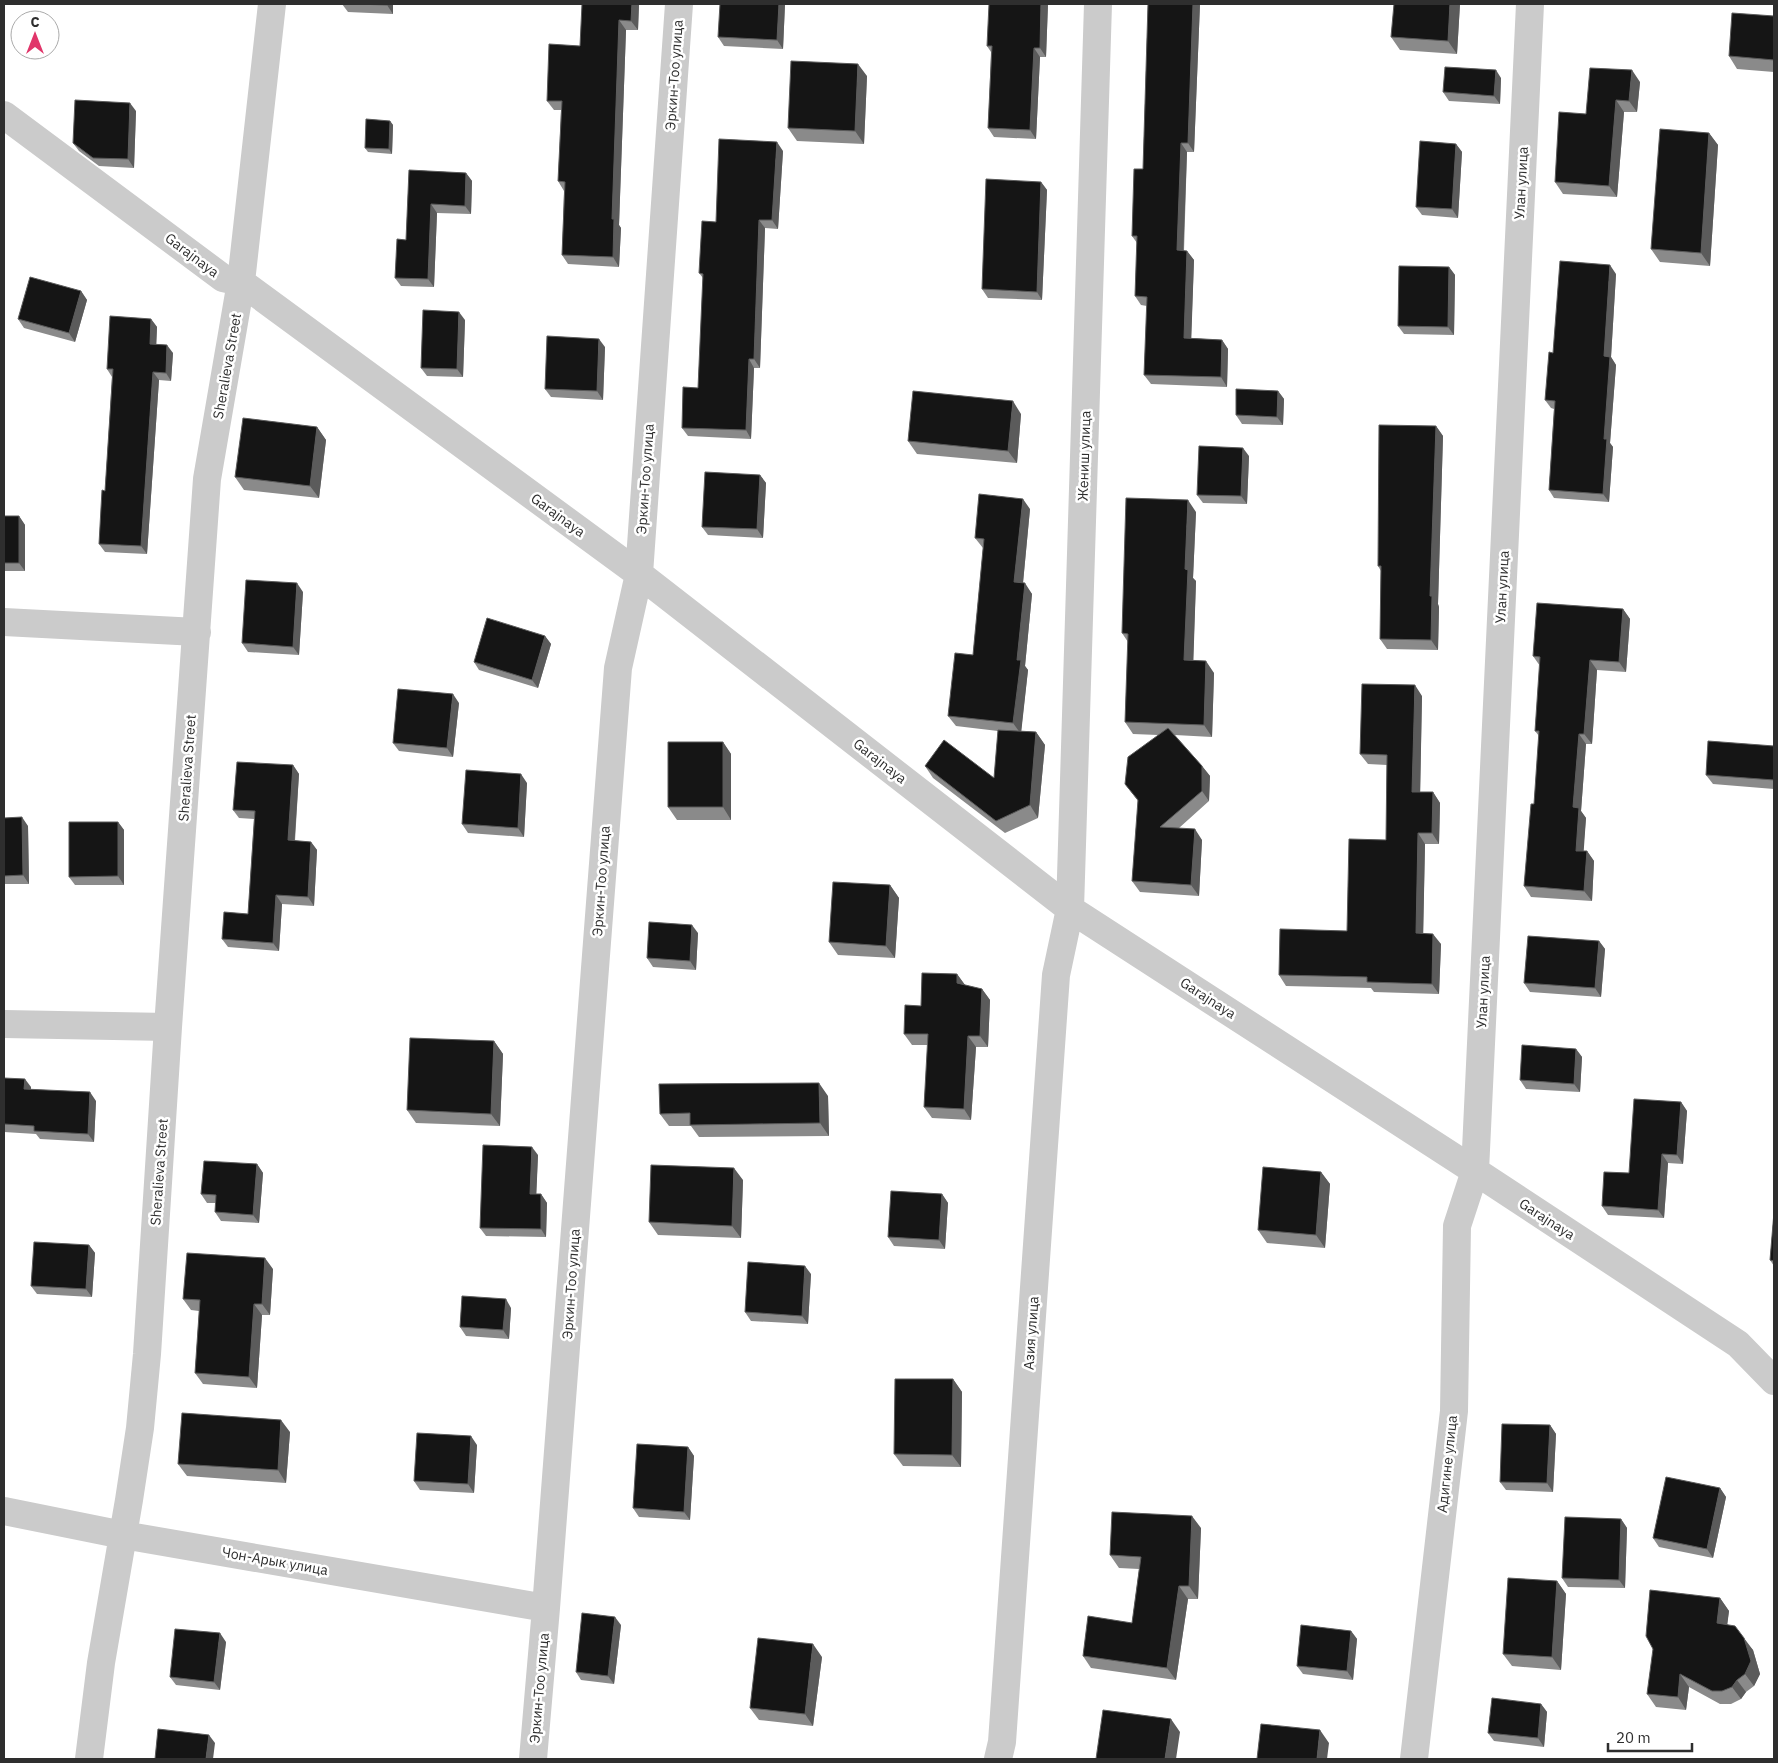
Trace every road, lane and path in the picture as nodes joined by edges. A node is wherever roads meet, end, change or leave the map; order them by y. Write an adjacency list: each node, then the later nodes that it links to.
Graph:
1 (272, 4): 6 (street, Sheralieva Street)
2 (679, 4): 7 (street, Эркин-Тоо улица)
3 (1098, 4): 10 (street, Жениш улица)
4 (1530, 4): 13 (street, Улан улица)
5 (4, 115): 6 (street, Garajnaya)
6 (242, 282): 7 (street, Garajnaya); 9 (street, Sheralieva Street)
7 (639, 574): 10 (street, Garajnaya); 17 (street, Эркин-Тоо улица)
8 (4, 622): 9 (street)
9 (197, 632): 12 (street, Sheralieva Street)
10 (1070, 909): 13 (street, Garajnaya); 20 (street, Азия улица)
11 (4, 1024): 12 (street)
12 (168, 1027): 16 (street, Sheralieva Street)
13 (1475, 1171): 14 (street, Garajnaya); 21 (street, Адигине улица)
14 (1774, 1381)
15 (4, 1511): 16 (street, Чон-Арык улица)
16 (122, 1535): 17 (street, Чон-Арык улица); 18 (street, Sheralieva Street)
17 (546, 1608): 19 (street, Эркин-Тоо улица)
18 (89, 1759)
19 (533, 1759)
20 (998, 1759)
21 (1414, 1759)

